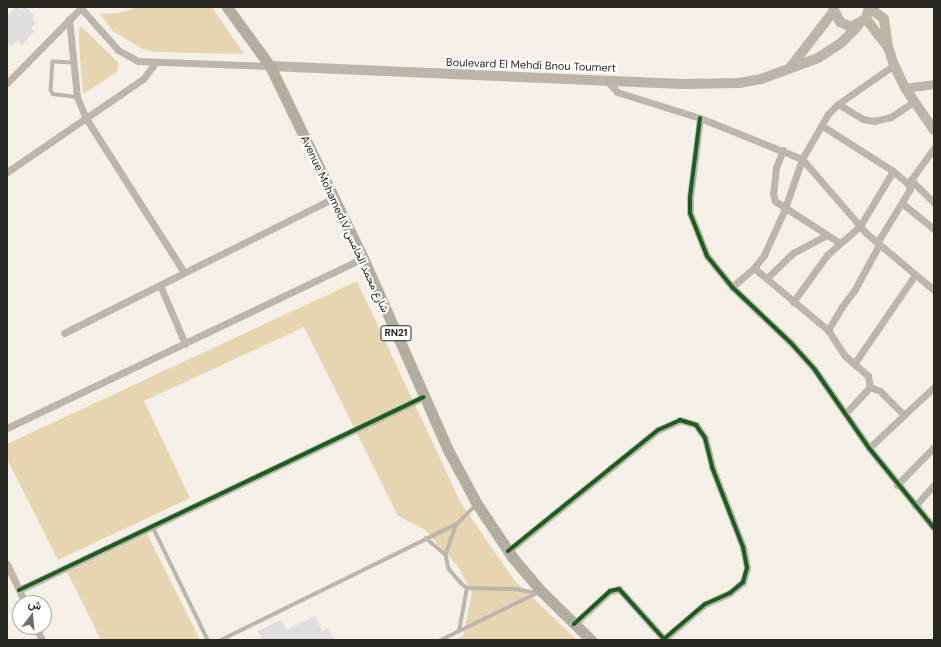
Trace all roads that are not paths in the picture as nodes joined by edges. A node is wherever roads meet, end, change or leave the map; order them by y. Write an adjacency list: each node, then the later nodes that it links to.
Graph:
1 (81, 7): 5 (street); 10 (street)
2 (227, 7): 11 (main road, Avenue Mohamed V شارع محمد الخامس / RN21)
3 (870, 8): 6 (main road, Boulevard El Mehdi Bnou Toumert); 8 (main road)
4 (833, 9): 7 (main road); 13 (main road)
5 (69, 19): 9 (street); 15 (street)
6 (866, 19): 7 (main road, Boulevard El Mehdi Bnou Toumert); 8 (main road)
7 (858, 26): 13 (main road, Boulevard El Mehdi Bnou Toumert)
8 (888, 47): 12 (main road)
9 (73, 63): 18 (street); 18 (lane)
10 (155, 63): 11 (street); 22 (street)
11 (270, 66): 14 (main road, Boulevard El Mehdi Bnou Toumert); 31 (main road, Avenue Mohamed V شارع محمد الخامس / RN21)
12 (894, 66): 17 (main road); 20 (street)
13 (789, 69): 14 (main road, Boulevard El Mehdi Bnou Toumert)
14 (606, 80): 21 (street)
15 (7, 84)
16 (934, 84): 17 (street)
17 (905, 88): 19 (main road)
18 (76, 97): 22 (street)
19 (913, 102): 20 (street); 24 (main road)
20 (838, 104): 23 (street)
21 (700, 118): 26 (street); 46 (street)
22 (87, 120): 29 (street); 42 (street)
23 (821, 125): 27 (street); 28 (street)
24 (934, 130)
25 (934, 148): 30 (street)
26 (783, 150): 27 (street); 34 (street)
27 (802, 159): 34 (street); 35 (street)
28 (892, 171): 30 (street); 35 (street)
29 (7, 172)
30 (909, 182): 32 (street); 33 (street)
31 (334, 198): 40 (main road, Avenue Mohamed V شارع محمد الخامس / RN21); 42 (street)
32 (934, 203)
33 (903, 204): 36 (street); 39 (street)
34 (786, 206): 37 (street); 41 (street)
35 (860, 226): 38 (street); 39 (street)
36 (934, 229)
37 (827, 236): 38 (street); 44 (street)
38 (840, 243): 48 (street)
39 (878, 244): 43 (street); 49 (street)
40 (363, 258): 51 (street); 55 (main road, Avenue Mohamed V شارع محمد الخامس / RN21)
41 (754, 268): 44 (street); 46 (street)
42 (184, 272): 45 (street)
43 (916, 275): 47 (street); 52 (street)
44 (767, 278): 48 (street)
45 (160, 285): 50 (street); 51 (street)
46 (732, 286): 56 (street)
47 (934, 290)
48 (793, 302): 49 (street)
49 (828, 330): 52 (street)
50 (64, 333)
51 (185, 344): 58 (street)
52 (854, 364): 53 (street)
53 (870, 387): 56 (street); 57 (street)
54 (934, 387): 57 (street)
55 (423, 397): 63 (main road, Avenue Mohamed V شارع محمد الخامس / RN21); 67 (street)
56 (846, 413): 60 (street)
57 (904, 415): 60 (street)
58 (7, 428)
59 (934, 446): 61 (street)
60 (869, 448): 61 (street)
61 (897, 485): 64 (street)
62 (934, 485): 64 (street)
63 (477, 504): 65 (lane); 69 (main road, Avenue Mohamed V شارع محمد الخامس / RN21)
64 (915, 506): 66 (street)
65 (457, 524): 68 (lane); 70 (lane)
66 (933, 525)
67 (153, 527): 73 (street); 78 (lane)
68 (426, 538): 70 (lane); 79 (lane)
69 (508, 551): 74 (main road, Avenue Mohamed V شارع محمد الخامس / RN21); 76 (street)
70 (446, 555): 72 (lane)
71 (7, 564): 73 (street)
72 (467, 588): 74 (lane); 77 (lane)
73 (19, 590): 75 (street)
74 (539, 592): 76 (main road, Avenue Mohamed V شارع محمد الخامس / RN21); 77 (lane)
75 (21, 595)
76 (574, 624): 81 (main road, Avenue Mohamed V شارع محمد الخامس / RN21)
77 (459, 631): 80 (lane)
78 (208, 640)
79 (221, 640)
80 (441, 640)
81 (591, 640)

